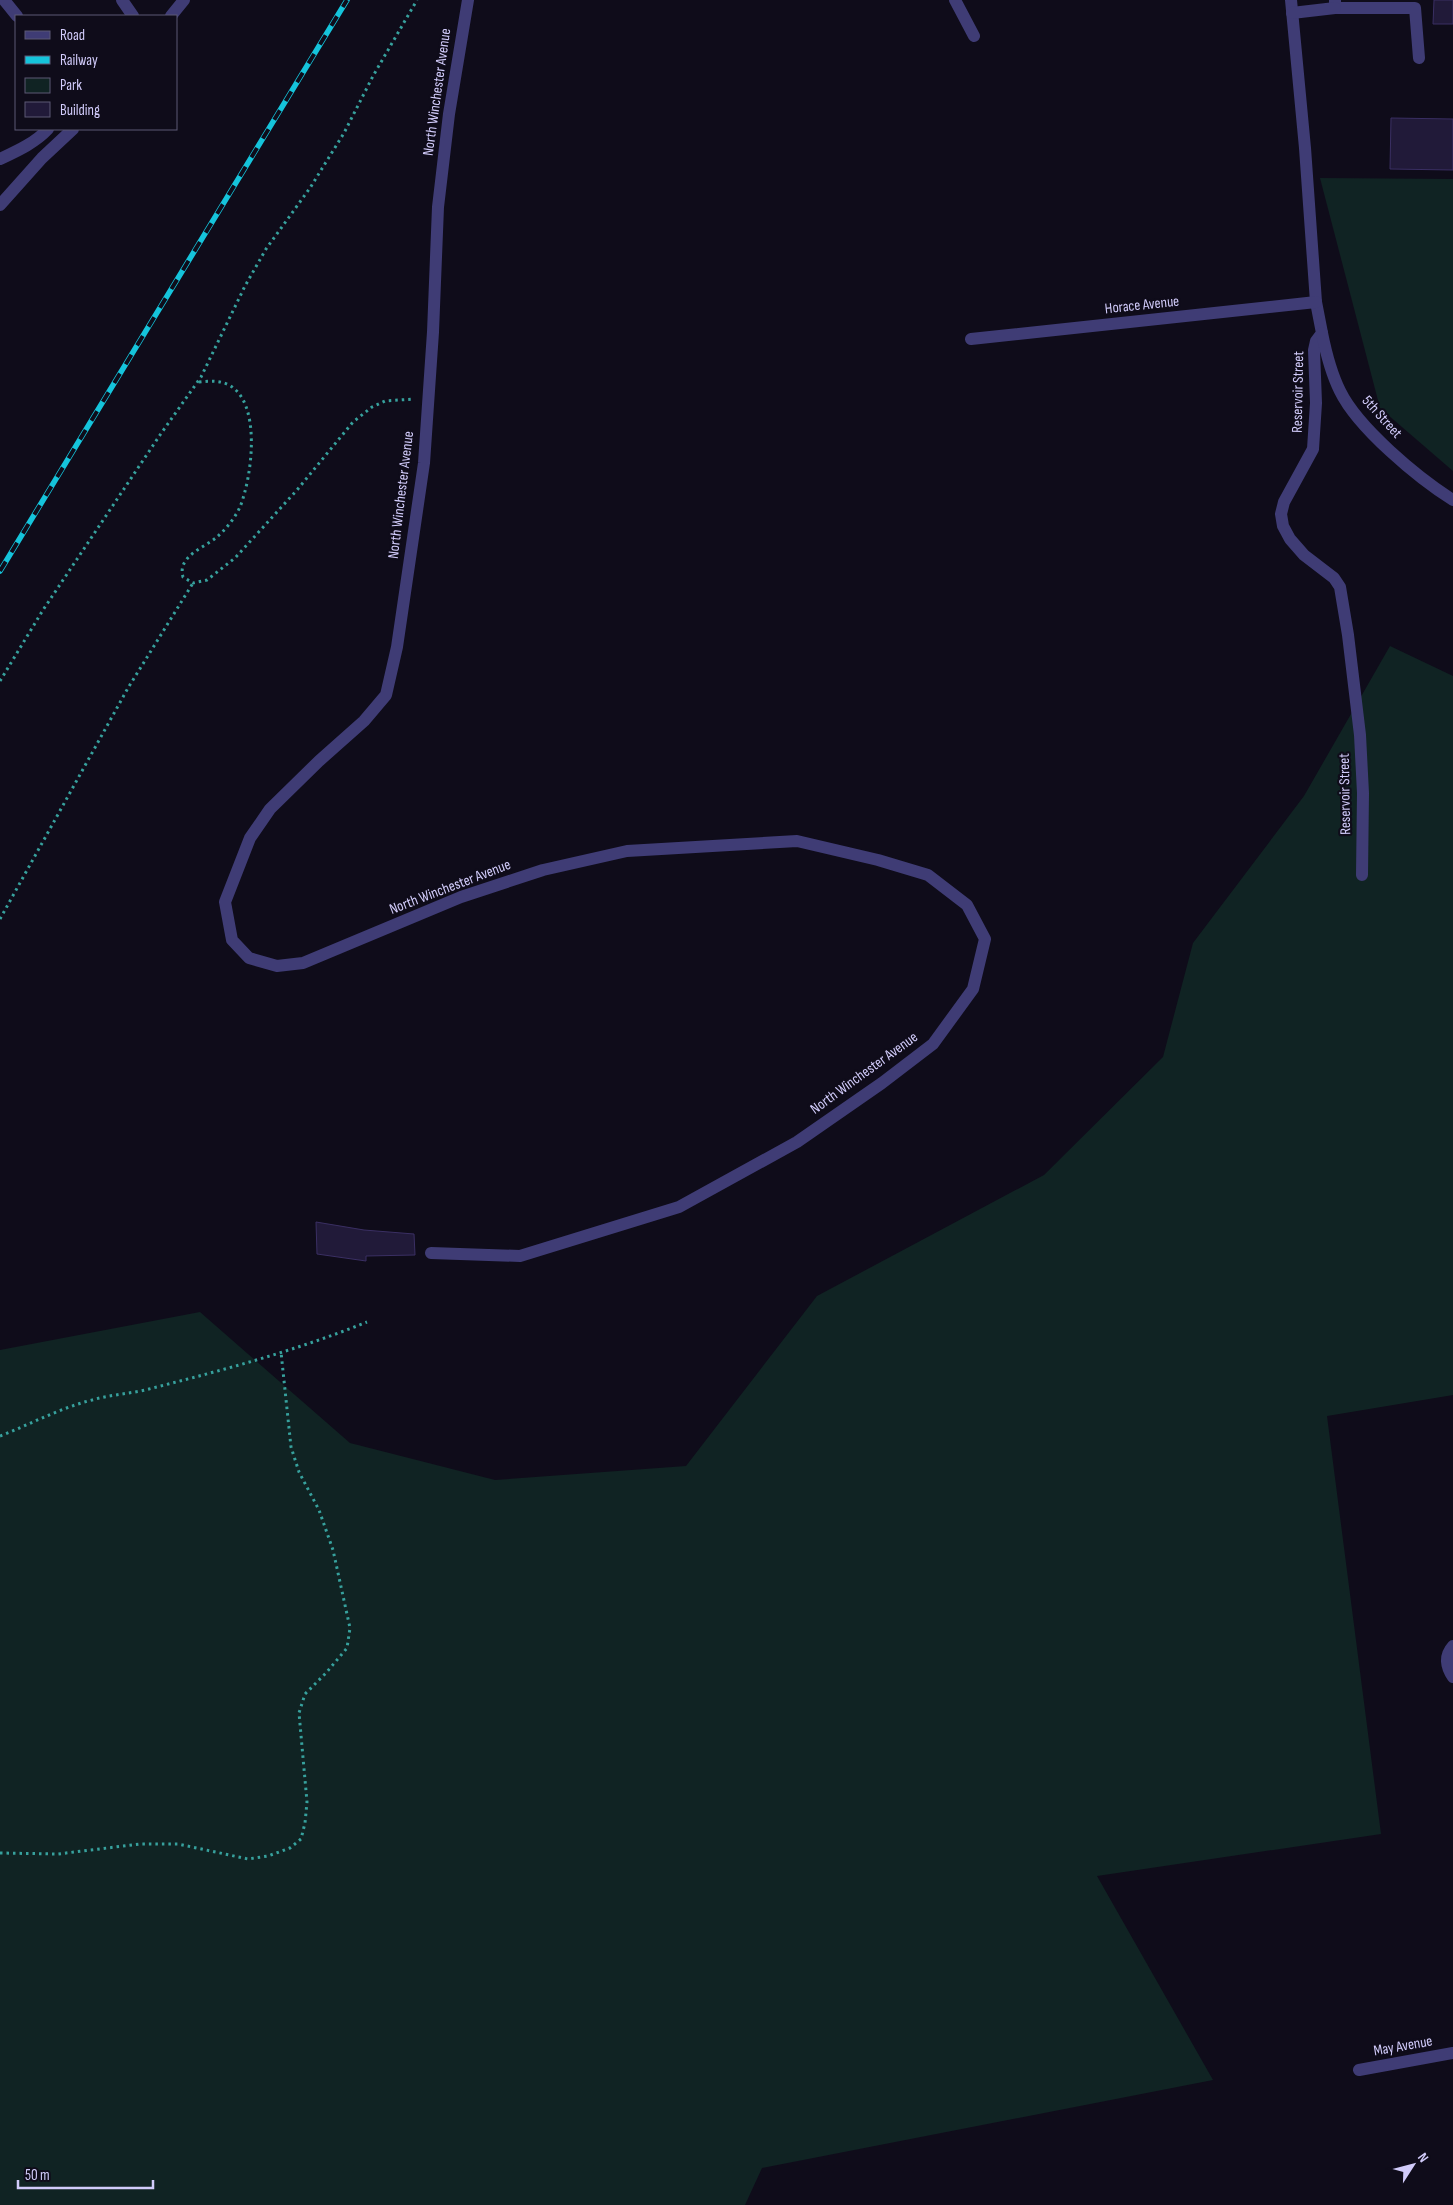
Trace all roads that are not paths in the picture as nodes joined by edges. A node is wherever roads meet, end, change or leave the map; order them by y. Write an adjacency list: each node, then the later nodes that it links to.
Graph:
1 (4, 0): 8 (street)
2 (122, 0): 9 (street)
3 (184, 0): 10 (street)
4 (468, 0): 22 (street, North Winchester Avenue)
5 (955, 0): 11 (street)
6 (1335, 4): 7 (street); 12 (street)
7 (1291, 6): 17 (street)
8 (16, 15)
9 (133, 15)
10 (172, 15)
11 (974, 36)
12 (1419, 58)
13 (47, 130): 15 (street)
14 (71, 130): 16 (street)
15 (0, 158)
16 (0, 205)
17 (1316, 302): 18 (street); 19 (street, Horace Avenue)
18 (1322, 332): 20 (street, 5th Street); 21 (street, Reservoir Street)
19 (971, 339)
20 (1453, 500)
21 (1362, 875)
22 (431, 1253)
23 (1453, 1646): 24 (street)
24 (1453, 1677)
25 (1453, 2053): 26 (street, May Avenue)
26 (1360, 2070)

